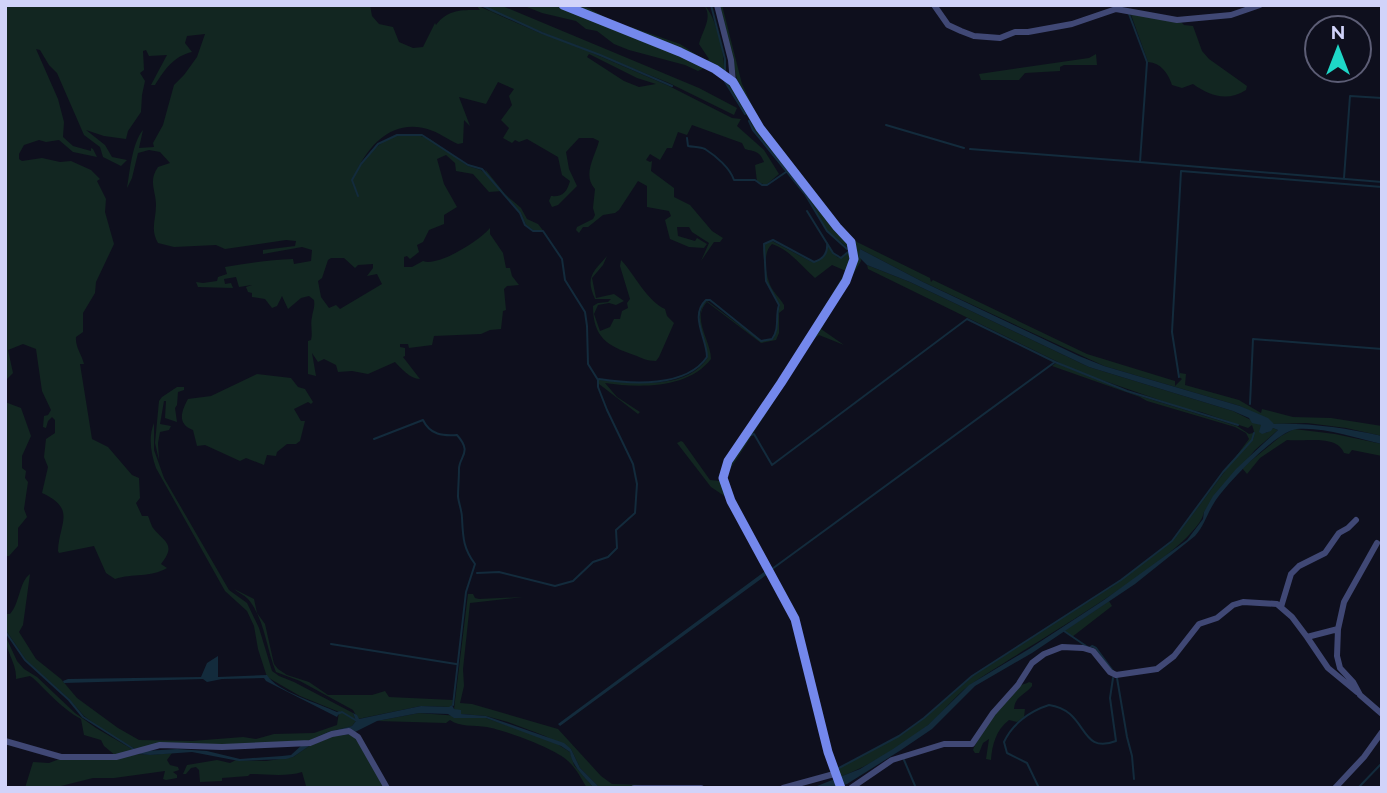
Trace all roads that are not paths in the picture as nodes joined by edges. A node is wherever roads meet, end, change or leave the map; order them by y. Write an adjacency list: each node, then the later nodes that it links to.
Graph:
1 (563, 5): 5 (street)
2 (717, 5): 5 (street)
3 (934, 5): 4 (street)
4 (1260, 5)
5 (733, 82): 15 (street)
6 (1356, 520): 8 (street)
7 (1377, 543): 9 (street)
8 (1281, 607): 10 (street); 20 (street)
9 (1338, 629): 10 (street); 11 (street)
10 (1307, 637): 11 (street)
11 (1360, 695): 12 (street)
12 (1382, 714)
13 (1382, 732): 21 (street)
14 (5, 741): 16 (street)
15 (837, 780): 19 (street)
16 (387, 788)
17 (634, 788): 18 (street)
18 (701, 788)
19 (783, 788)
20 (852, 788)
21 (1335, 788)

